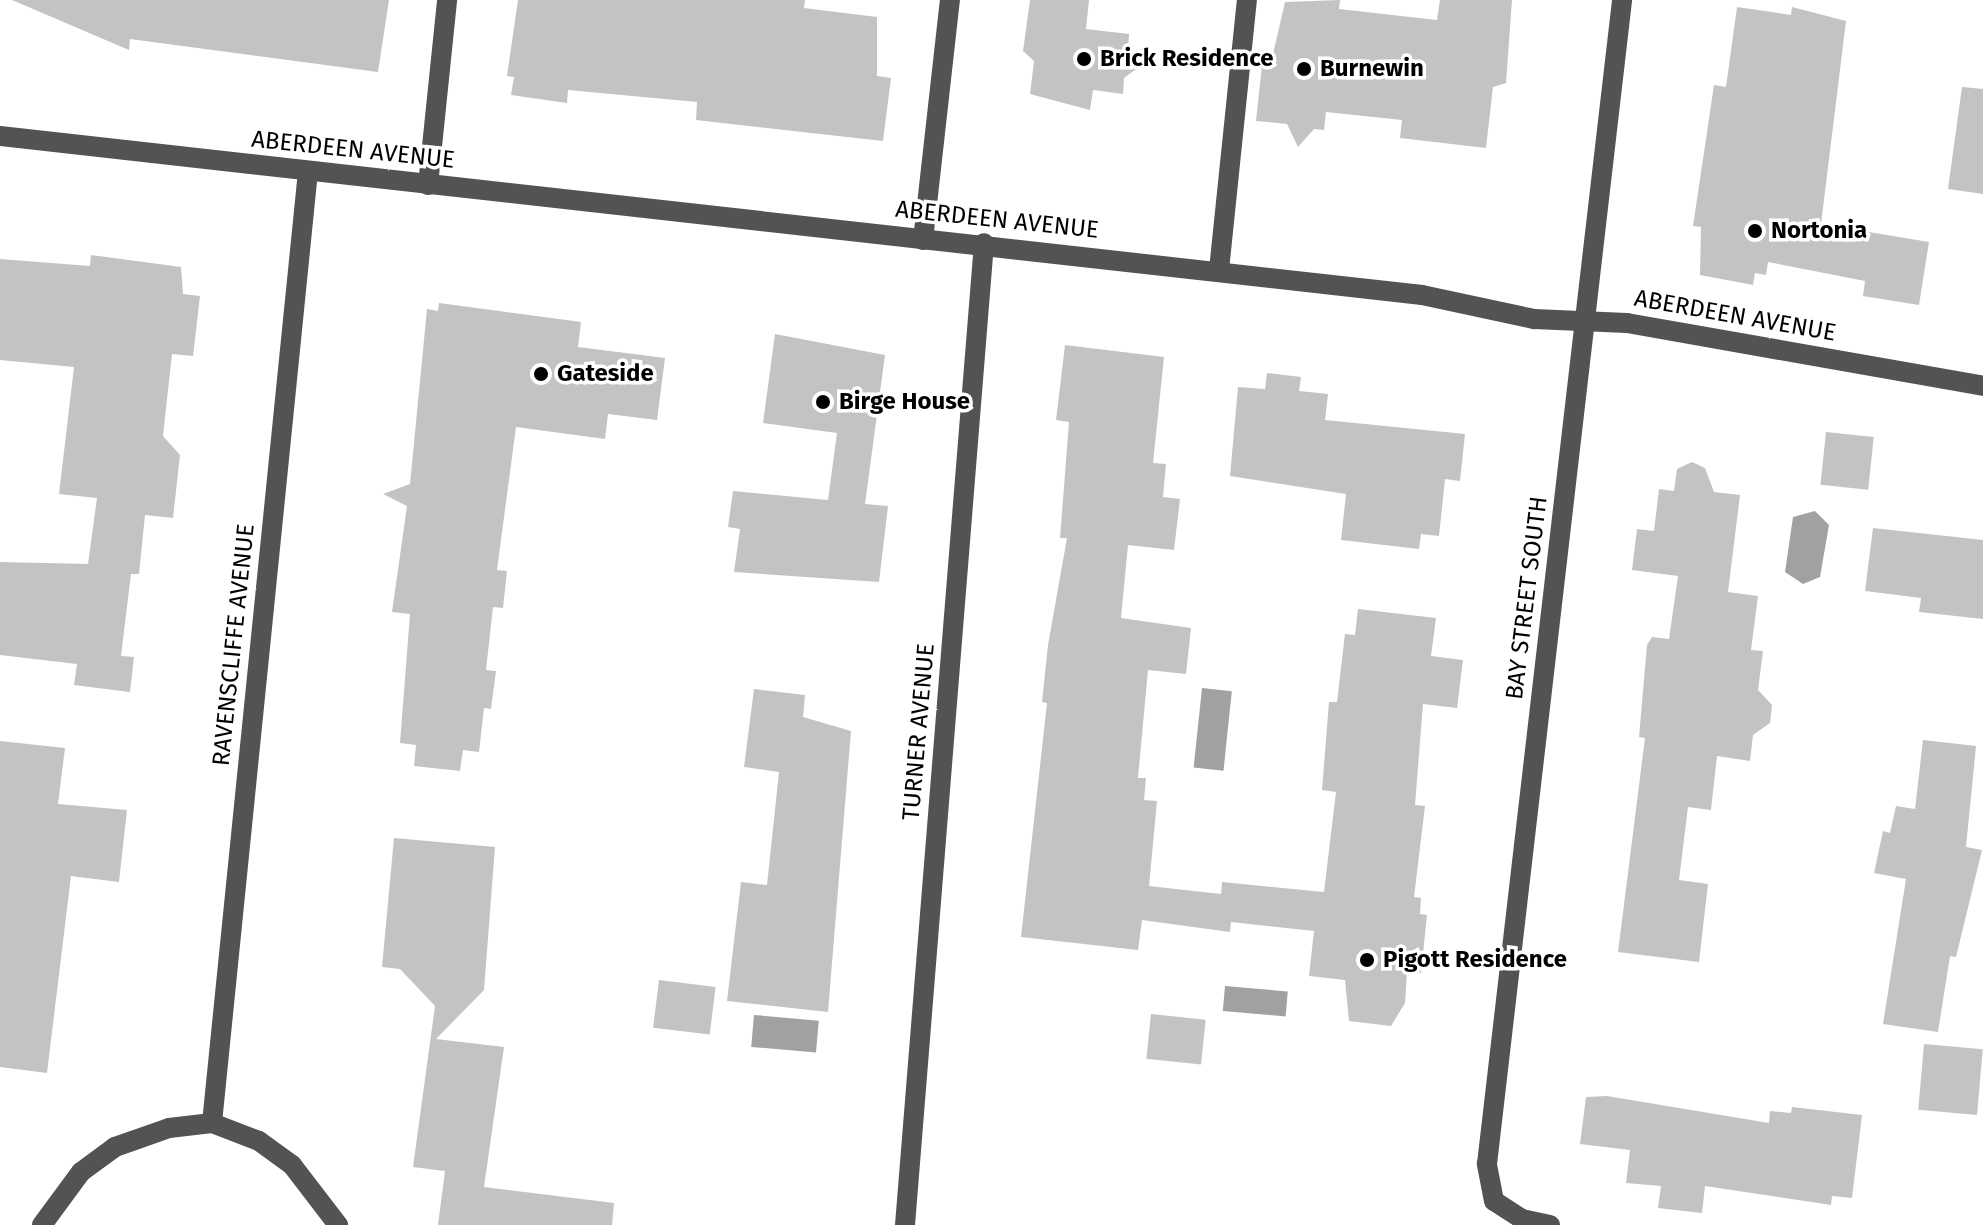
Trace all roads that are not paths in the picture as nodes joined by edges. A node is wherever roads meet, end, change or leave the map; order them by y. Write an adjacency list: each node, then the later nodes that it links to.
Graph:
1 (447, 0): 7 (street)
2 (950, 0): 8 (street)
3 (1247, 0): 10 (street)
4 (1622, 0): 11 (street, BAY STREET SOUTH)
5 (0, 136): 6 (street, ABERDEEN AVENUE)
6 (308, 172): 7 (street, ABERDEEN AVENUE); 13 (street, RAVENSCLIFFE AVENUE)
7 (428, 185): 8 (street, ABERDEEN AVENUE)
8 (923, 240): 9 (street, ABERDEEN AVENUE)
9 (984, 243): 10 (street, ABERDEEN AVENUE); 16 (street, TURNER AVENUE)
10 (1219, 270): 11 (street, ABERDEEN AVENUE)
11 (1584, 325): 12 (street, ABERDEEN AVENUE); 17 (street, BAY STREET SOUTH)
12 (1983, 386)
13 (212, 1123): 14 (street); 15 (street)
14 (42, 1225)
15 (338, 1225)
16 (905, 1225)
17 (1550, 1225)

